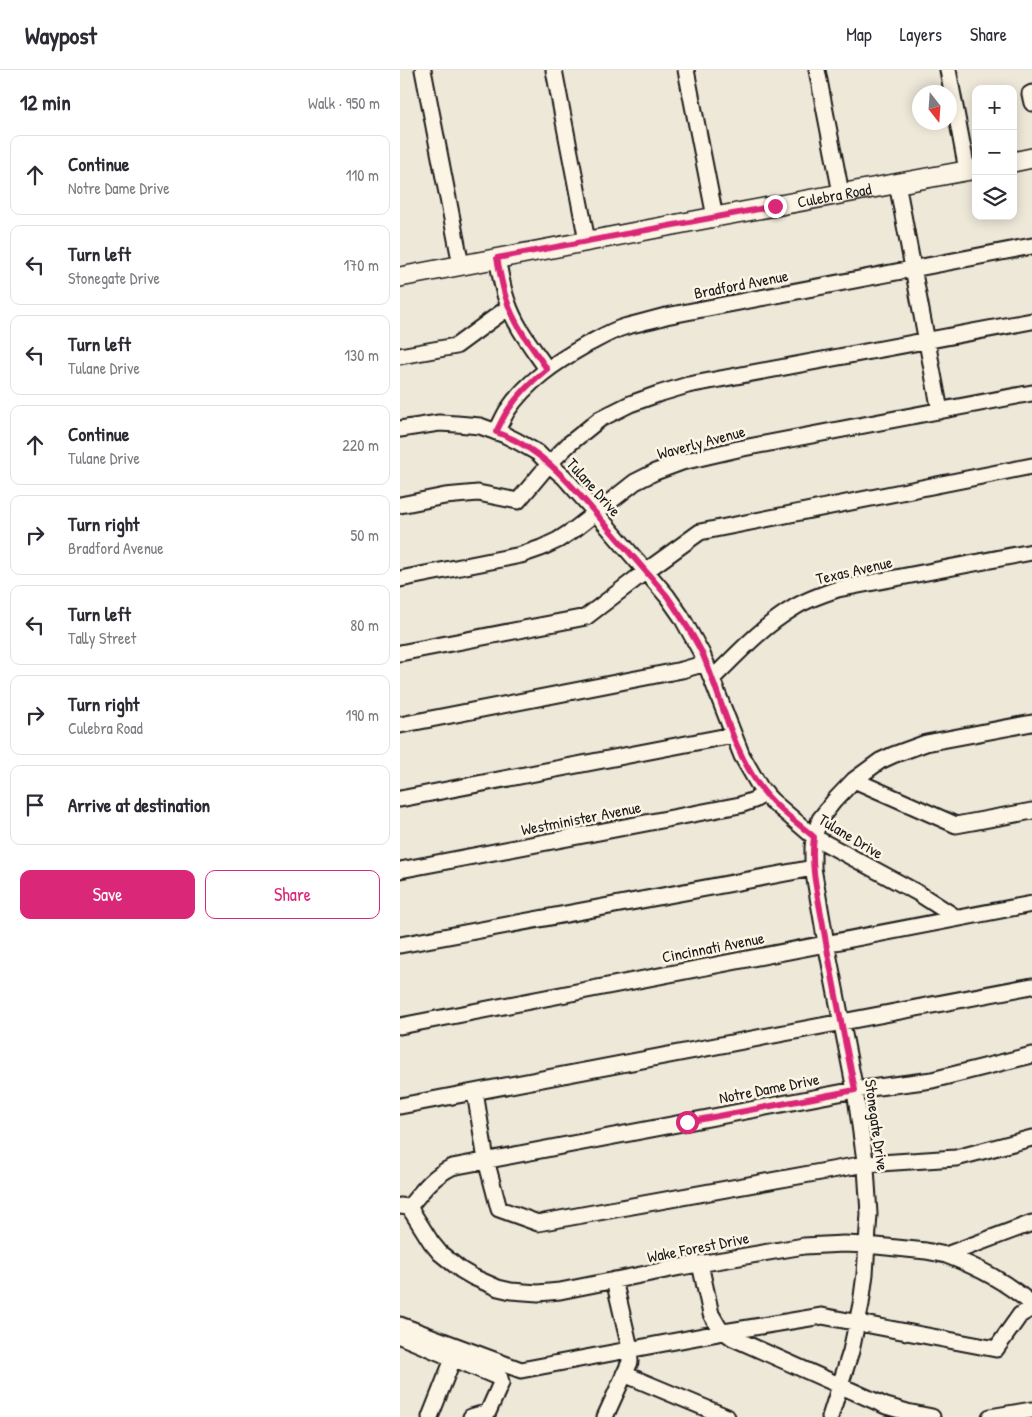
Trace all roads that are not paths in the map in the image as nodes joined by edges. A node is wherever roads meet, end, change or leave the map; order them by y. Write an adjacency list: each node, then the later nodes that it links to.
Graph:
1 (423, 70): 17 (street)
2 (554, 70): 14 (street)
3 (686, 70): 13 (street)
4 (817, 70): 12 (street)
5 (948, 70): 10 (street)
6 (1032, 94): 7 (street)
7 (1032, 103)
8 (1032, 158): 9 (main road)
9 (1017, 161)
10 (971, 170): 11 (main road, Culebra Road)
11 (897, 183): 12 (main road, Culebra Road); 18 (street)
12 (841, 193): 13 (main road, Culebra Road)
13 (715, 217): 14 (main road, Culebra Road)
14 (587, 241): 16 (main road, Culebra Road)
15 (1032, 246): 18 (street, Bradford Avenue)
16 (497, 258): 17 (main road, Culebra Road); 20 (street)
17 (461, 265): 19 (main road, Culebra Road)
18 (914, 268): 22 (street); 24 (street, Bradford Avenue)
19 (400, 277)
20 (509, 307): 23 (street); 24 (street)
21 (1032, 320): 22 (street)
22 (927, 340): 26 (street); 29 (street)
23 (400, 356)
24 (547, 369): 28 (street, Bradford Avenue)
25 (1032, 393): 26 (street, Waverly Avenue)
26 (940, 410): 32 (street, Waverly Avenue)
27 (400, 429): 28 (street, Tulane Drive)
28 (496, 432): 29 (street, Tulane Drive)
29 (549, 464): 31 (street); 32 (street, Tulane Drive)
30 (1032, 466): 34 (street)
31 (400, 505)
32 (595, 512): 34 (street, Tulane Drive); 35 (street, Waverly Avenue)
33 (1032, 552): 38 (street, Texas Avenue)
34 (646, 571): 36 (street); 37 (street, Tulane Drive)
35 (400, 578)
36 (400, 653)
37 (706, 663): 38 (street, Tulane Drive); 40 (street)
38 (712, 679): 41 (street, Tulane Drive)
39 (1032, 723): 42 (street)
40 (400, 725)
41 (733, 735): 43 (street, Tulane Drive); 44 (street)
42 (854, 780): 45 (street); 46 (street)
43 (766, 793): 46 (street, Tulane Drive); 48 (street, Westminister Avenue)
44 (400, 799)
45 (1032, 811)
46 (814, 837): 47 (street, Stonegate Drive); 50 (street, Tulane Drive)
47 (813, 868): 51 (street, Stonegate Drive); 52 (street)
48 (400, 870)
49 (1032, 904): 50 (street, Cincinnati Avenue)
50 (957, 918): 51 (street, Cincinnati Avenue)
51 (826, 944): 54 (street, Stonegate Drive); 55 (street, Cincinnati Avenue)
52 (400, 946)
53 (1032, 986): 54 (street)
54 (841, 1022): 57 (street, Stonegate Drive); 58 (street)
55 (400, 1026)
56 (1032, 1055): 57 (street, Notre Dame Drive)
57 (855, 1090): 61 (street, Notre Dame Drive); 62 (street, Stonegate Drive)
58 (475, 1092): 59 (street); 61 (street)
59 (400, 1106)
60 (1032, 1138): 62 (street)
61 (486, 1160): 62 (street); 63 (street, Notre Dame Drive)
62 (865, 1164): 65 (street, Stonegate Drive)
63 (404, 1207): 68 (street, Wake Forest Drive)
64 (1032, 1223): 66 (street)
65 (866, 1245): 66 (street, Wake Forest Drive); 67 (street, Wake Forest Drive); 71 (street, Stonegate Drive)
66 (946, 1255): 69 (street, Wake Forest Drive)
67 (700, 1264): 68 (street, Wake Forest Drive); 73 (street)
68 (614, 1280): 75 (street)
69 (1032, 1304)
70 (1032, 1308): 71 (street)
71 (857, 1323): 73 (street); 78 (street, Stonegate Drive)
72 (400, 1325): 75 (street)
73 (724, 1332): 75 (street); 78 (street)
74 (400, 1336): 76 (street)
75 (630, 1350): 77 (street)
76 (453, 1359): 80 (street); 81 (street)
77 (624, 1374): 82 (street); 83 (street)
78 (841, 1385): 84 (street, Stonegate Drive); 85 (street)
79 (1032, 1410): 86 (street)
80 (430, 1417)
81 (471, 1417)
82 (604, 1417)
83 (727, 1417)
84 (830, 1417)
85 (932, 1417)
86 (990, 1417)

